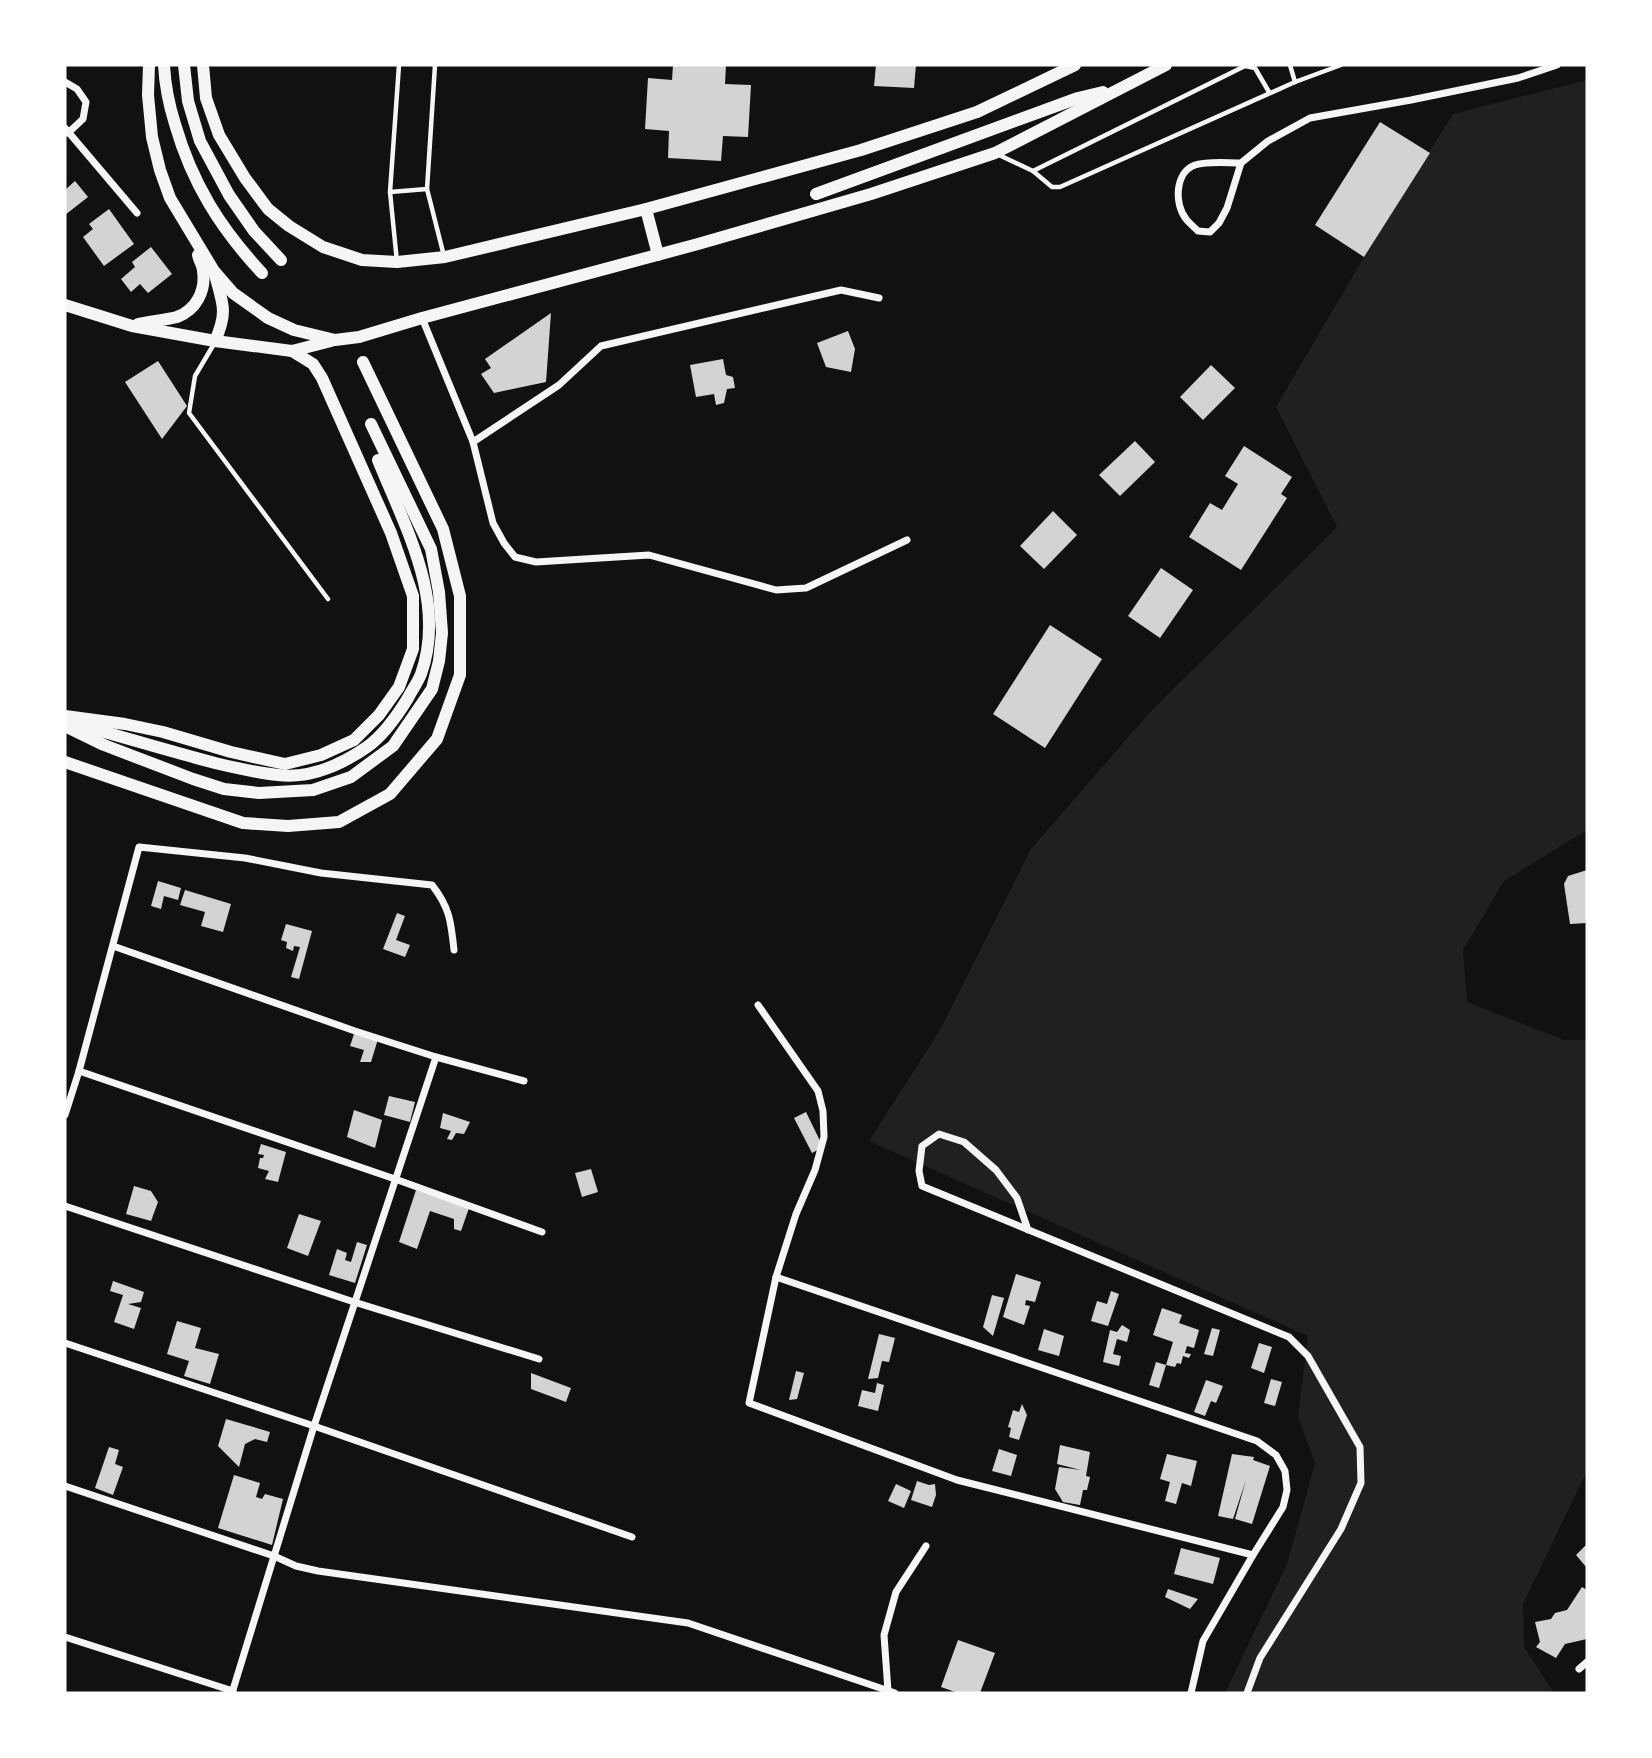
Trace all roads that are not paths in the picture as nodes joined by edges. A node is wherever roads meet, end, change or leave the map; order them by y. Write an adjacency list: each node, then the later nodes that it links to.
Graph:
1 (142, 65): 17 (street)
2 (149, 65): 17 (main road)
3 (164, 65): 33 (main road)
4 (184, 65): 30 (main road)
5 (203, 65): 31 (main road)
6 (399, 65): 23 (lane)
7 (435, 65): 22 (lane)
8 (1075, 65): 25 (main road)
9 (1166, 65): 15 (main road)
10 (1290, 65): 14 (lane)
11 (1341, 65): 14 (lane)
12 (1557, 65): 20 (street)
13 (65, 82): 18 (street)
14 (1295, 82): 16 (lane)
15 (1121, 89): 19 (main road); 24 (main road)
16 (1269, 92): 21 (lane); 21 (lane)
17 (148, 95): 27 (main road)
18 (66, 130): 26 (street)
19 (995, 153): 21 (lane); 28 (main road)
20 (1241, 163): 20 (street)
21 (1033, 171)
22 (427, 188): 23 (lane); 29 (lane)
23 (390, 192): 31 (lane)
24 (816, 194)
25 (646, 209): 28 (main road); 29 (main road)
26 (137, 213)
27 (187, 229): 32 (main road); 37 (main road)
28 (658, 255): 36 (main road)
29 (444, 257): 31 (main road)
30 (281, 260)
31 (397, 262)
32 (214, 271): 38 (main road); 39 (main road)
33 (262, 273)
34 (879, 298): 45 (street)
35 (65, 305): 37 (main road)
36 (422, 318): 38 (main road); 45 (street)
37 (132, 326): 39 (main road)
38 (335, 340): 40 (main road)
39 (215, 341): 40 (main road); 48 (lane)
40 (292, 351): 49 (main road)
41 (363, 362): 43 (main road)
42 (383, 387): 43 (main road)
43 (391, 423): 51 (main road)
44 (371, 424): 50 (main road)
45 (473, 442): 47 (street)
46 (378, 460): 49 (main road)
47 (906, 540)
48 (328, 599)
49 (65, 718)
50 (65, 726)
51 (65, 762)
52 (113, 946): 53 (street); 55 (street); 56 (street)
53 (454, 950)
54 (758, 1005): 63 (street)
55 (436, 1057): 57 (street); 59 (street)
56 (79, 1071): 58 (street); 59 (street)
57 (524, 1081)
58 (65, 1115)
59 (395, 1179): 62 (street); 64 (street)
60 (65, 1206): 64 (street)
61 (1028, 1230): 61 (street); 79 (street)
62 (542, 1232)
63 (776, 1277): 71 (street); 71 (street)
64 (354, 1302): 66 (street); 67 (street)
65 (65, 1343): 67 (street)
66 (539, 1359)
67 (314, 1426): 69 (street); 72 (street)
68 (65, 1486): 72 (street)
69 (632, 1537)
70 (926, 1546): 77 (street)
71 (1252, 1555): 78 (street)
72 (274, 1556): 76 (street); 77 (street)
73 (65, 1637): 76 (street)
74 (1587, 1662): 75 (street)
75 (1579, 1669)
76 (232, 1692)
77 (891, 1692)
78 (1191, 1693)
79 (1247, 1693)

